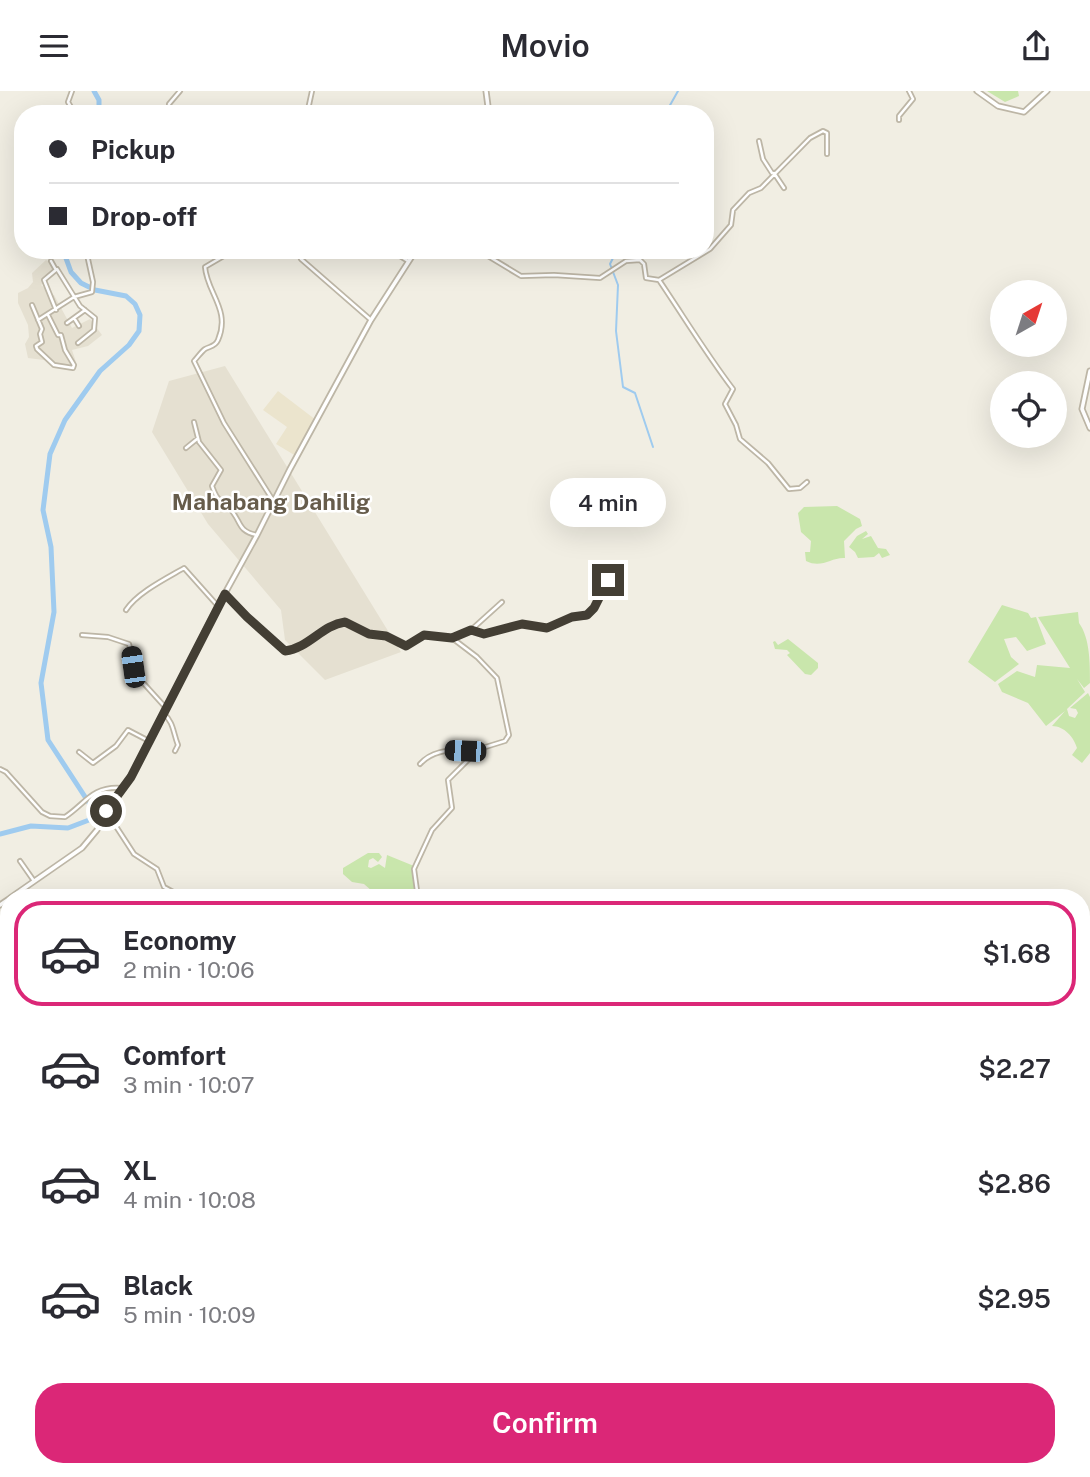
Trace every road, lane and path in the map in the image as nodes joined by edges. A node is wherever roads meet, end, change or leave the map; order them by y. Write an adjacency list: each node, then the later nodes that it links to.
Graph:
1 (180, 91): 5 (street)
2 (909, 91): 6 (street)
3 (977, 91): 4 (street)
4 (1047, 91)
5 (169, 105)
6 (899, 120)
7 (759, 141): 9 (street)
8 (827, 154): 9 (street)
9 (774, 174): 10 (street); 11 (street)
10 (784, 188)
11 (714, 244)
12 (88, 259): 23 (street)
13 (219, 259): 40 (street)
14 (301, 259): 30 (street)
15 (405, 259): 20 (street)
16 (410, 259): 20 (street)
17 (493, 259): 22 (street)
18 (694, 259): 22 (street)
19 (51, 261): 21 (street)
20 (408, 262): 30 (street)
21 (56, 270): 23 (street); 25 (street)
22 (659, 280): 39 (street)
23 (75, 297): 25 (street); 26 (street)
24 (32, 305): 29 (street)
25 (56, 310): 27 (street)
26 (85, 310): 28 (street); 33 (street)
27 (48, 315): 29 (street); 29 (street)
28 (74, 317): 31 (street); 32 (street)
29 (38, 320)
30 (371, 320): 40 (street)
31 (67, 323)
32 (79, 326)
33 (78, 343)
34 (1090, 371): 36 (street)
35 (194, 422): 37 (street)
36 (1090, 428)
37 (197, 439): 38 (street); 41 (street)
38 (186, 448)
39 (807, 482)
40 (274, 502): 41 (street)
41 (257, 535): 43 (street)
42 (622, 569): 47 (street)
43 (225, 594): 45 (street); 49 (street)
44 (502, 602): 47 (street)
45 (218, 606): 46 (street); 50 (street)
46 (126, 610)
47 (471, 630): 49 (street)
48 (82, 635): 50 (street)
49 (452, 638): 52 (street)
50 (165, 710): 51 (street); 53 (street)
51 (149, 741): 54 (street); 57 (street)
52 (479, 749): 55 (street); 63 (street)
53 (175, 751)
54 (79, 752)
55 (420, 764)
56 (0, 769): 57 (street)
57 (122, 788): 58 (street)
58 (106, 811): 60 (street); 62 (street)
59 (20, 861): 60 (street)
60 (34, 881): 61 (street)
61 (22, 889)
62 (168, 889)
63 (417, 889)

